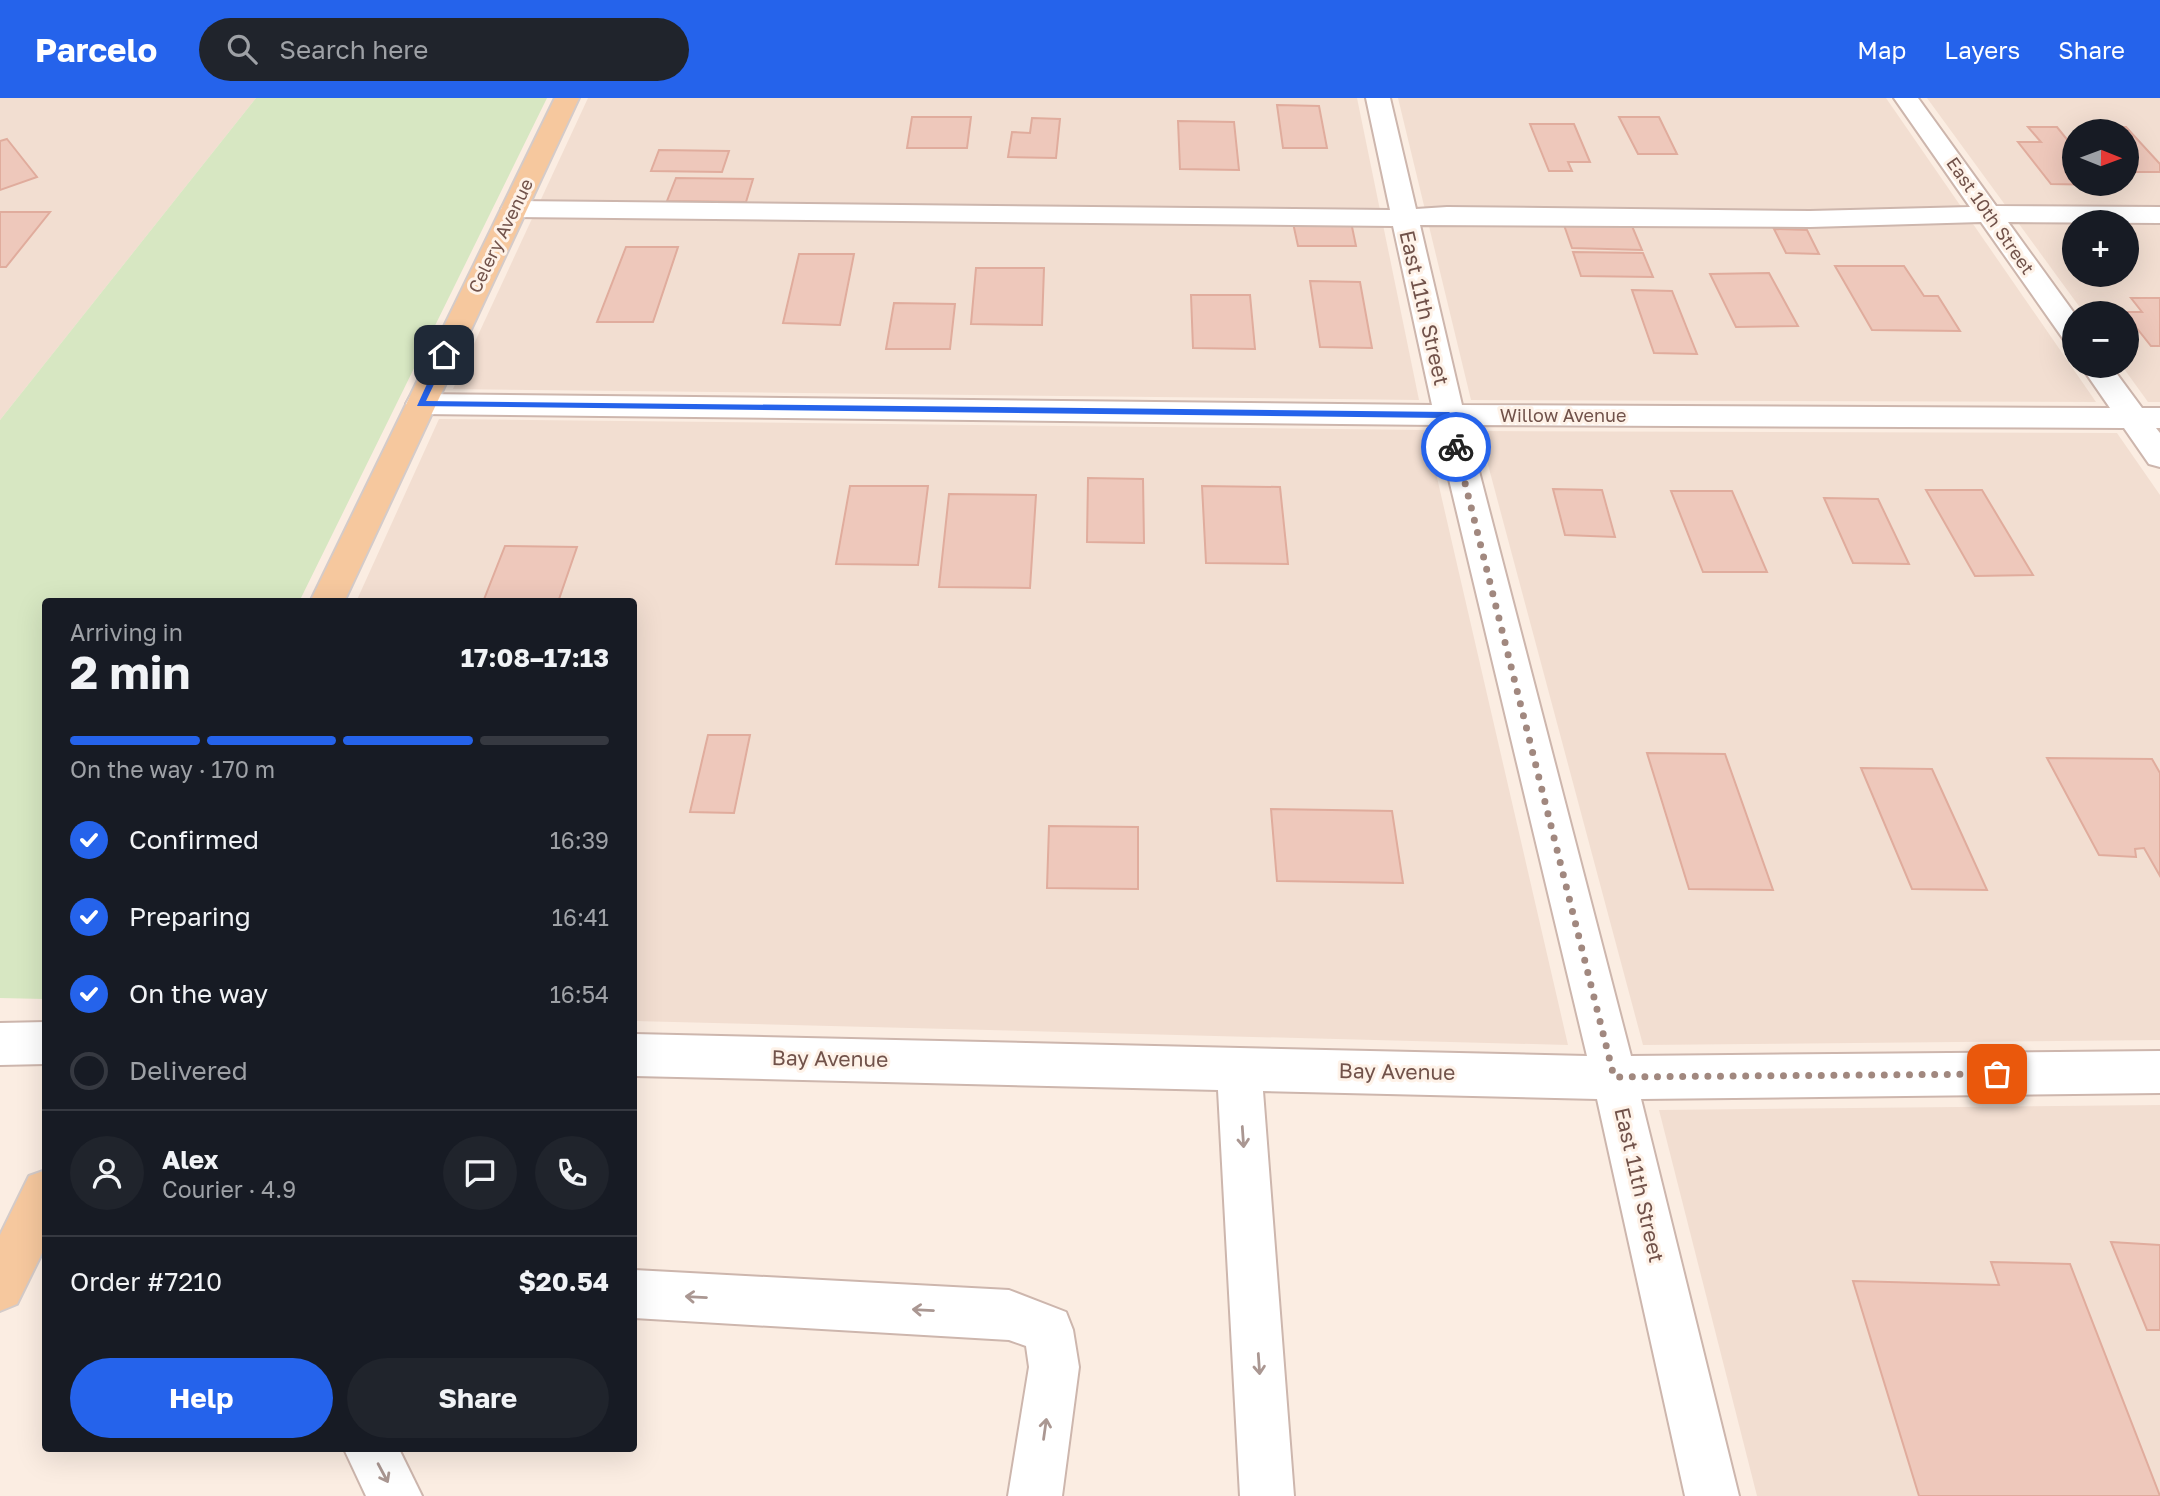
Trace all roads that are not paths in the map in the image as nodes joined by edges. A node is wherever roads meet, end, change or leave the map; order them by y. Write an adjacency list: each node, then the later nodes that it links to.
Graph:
1 (567, 98): 4 (main road, Celery Avenue)
2 (1378, 98): 7 (street, East 11th Street)
3 (1906, 98): 5 (street, East 10th Street)
4 (514, 209): 7 (street); 10 (main road, Celery Avenue)
5 (1988, 214): 6 (street); 7 (street); 8 (street, East 10th Street)
6 (2160, 215)
7 (1404, 218): 11 (street, East 11th Street)
8 (2062, 317)
9 (2108, 378): 12 (street)
10 (421, 404): 11 (street, Willow Avenue); 14 (main road, Celery Avenue)
11 (1449, 415): 12 (street, Willow Avenue); 20 (street, East 11th Street)
12 (2147, 418): 13 (street)
13 (2160, 456)
14 (329, 598)
15 (42, 1043): 16 (street)
16 (0, 1044)
17 (637, 1055): 18 (street, Bay Avenue)
18 (1239, 1068): 20 (street, Bay Avenue); 27 (street, one-way to 27)
19 (2160, 1072): 20 (street, Bay Avenue)
20 (1614, 1077): 28 (street, East 11th Street)
21 (42, 1201): 22 (main road)
22 (0, 1287)
23 (637, 1294): 26 (street, one-way to 23)
24 (372, 1452): 25 (street, one-way to 25)
25 (395, 1496)
26 (1035, 1496)
27 (1268, 1496)
28 (1712, 1496)

